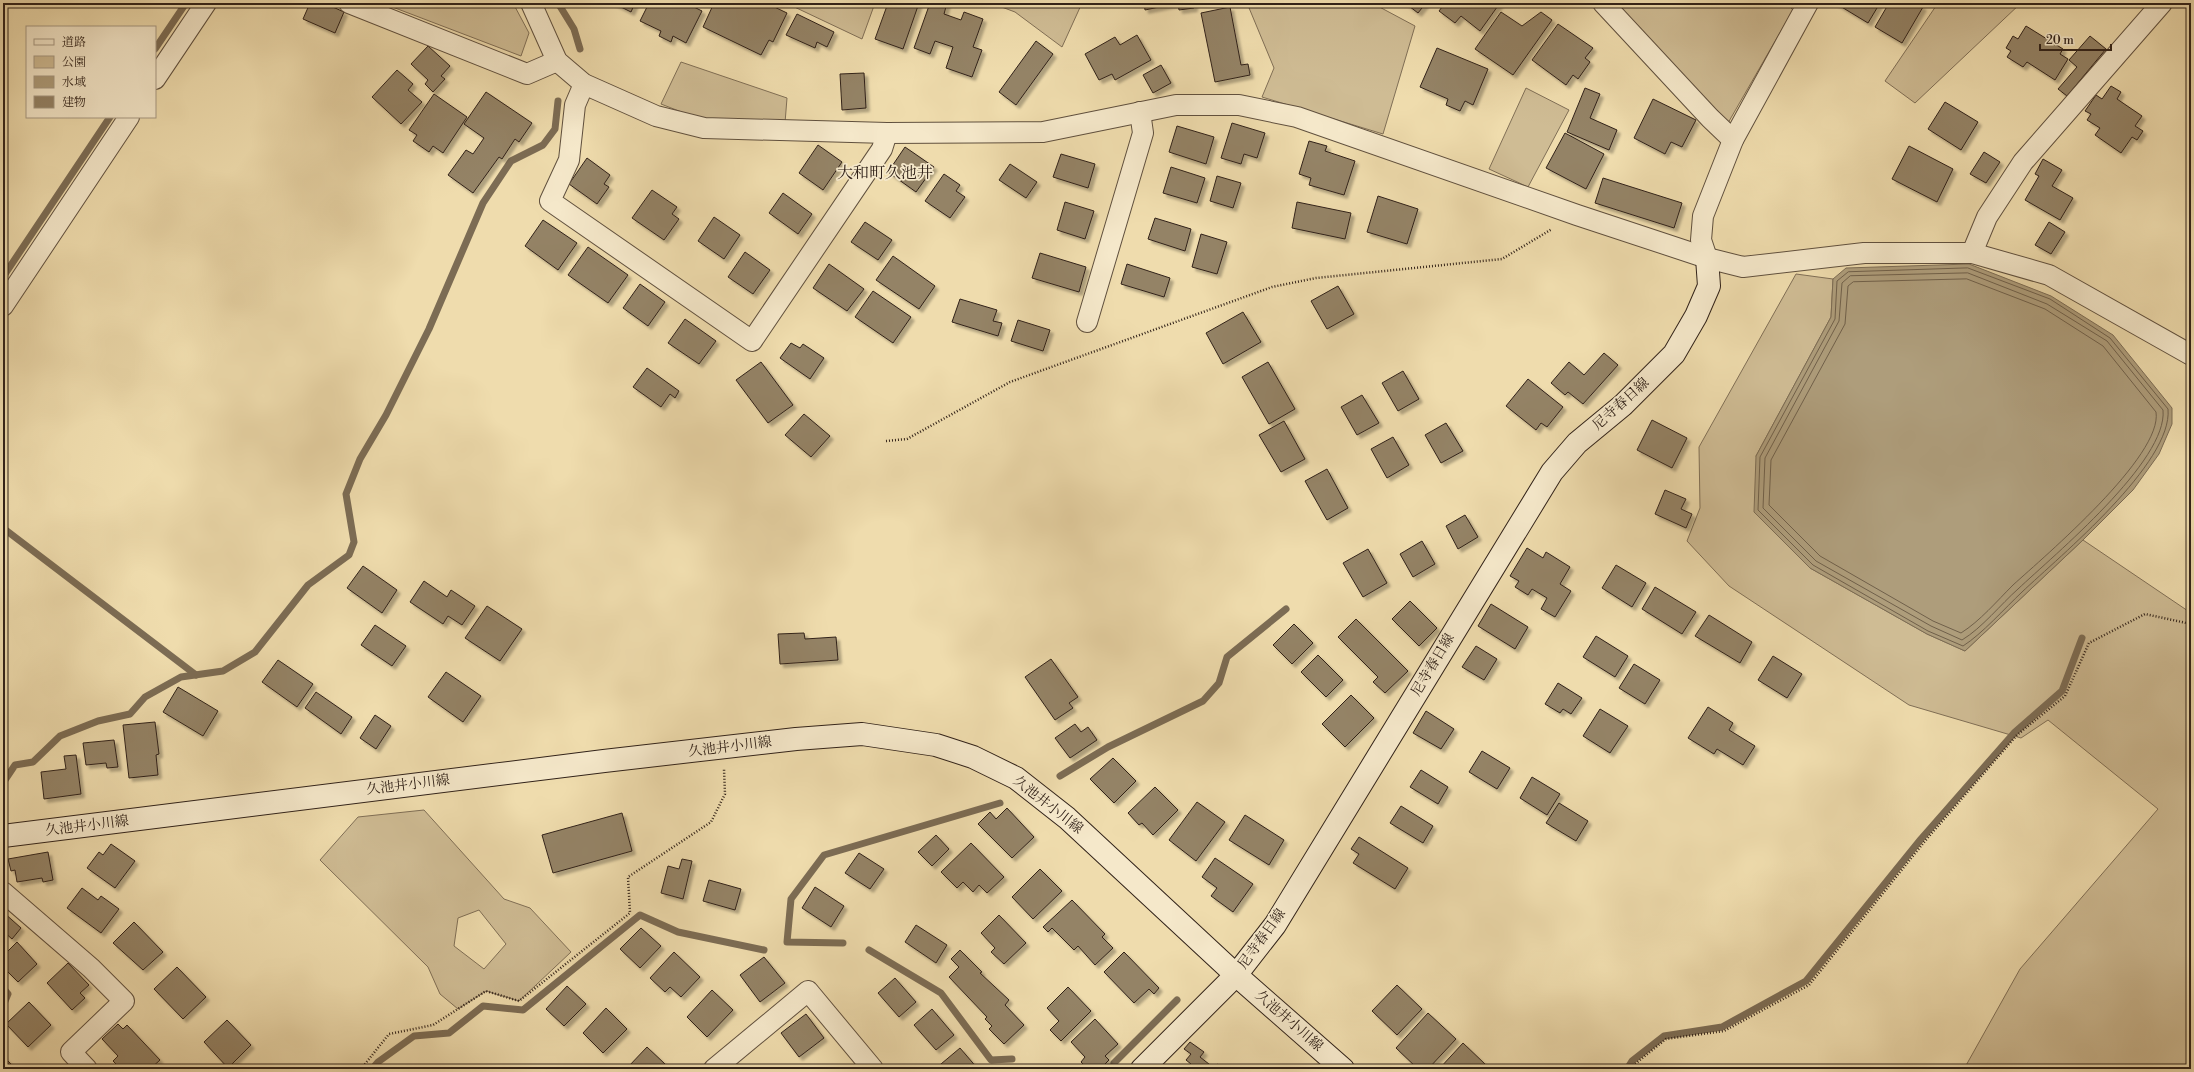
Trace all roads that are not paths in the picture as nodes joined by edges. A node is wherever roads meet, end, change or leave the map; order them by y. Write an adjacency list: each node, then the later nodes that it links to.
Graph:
1 (206, 3): 8 (street)
2 (350, 3): 7 (street)
3 (531, 3): 7 (street)
4 (1603, 3): 13 (street)
5 (1808, 3): 13 (street)
6 (2162, 3): 14 (street)
7 (557, 61): 9 (street)
8 (156, 78)
9 (584, 84): 12 (street); 12 (street)
10 (1140, 112): 12 (street); 15 (street); 17 (street)
11 (129, 118): 16 (street)
12 (887, 134)
13 (1733, 140): 15 (street)
14 (1972, 253): 15 (street); 18 (street)
15 (1707, 258): 21 (street, 尼寺春日線)
16 (3, 306)
17 (1087, 322)
18 (2191, 355)
19 (3, 836): 21 (street, 久池井小川線)
20 (3, 892): 22 (street)
21 (1236, 975): 25 (street, 尼寺春日線); 26 (street, 久池井小川線)
22 (88, 1069)
23 (714, 1069): 24 (street)
24 (872, 1069)
25 (1142, 1069)
26 (1343, 1069)

